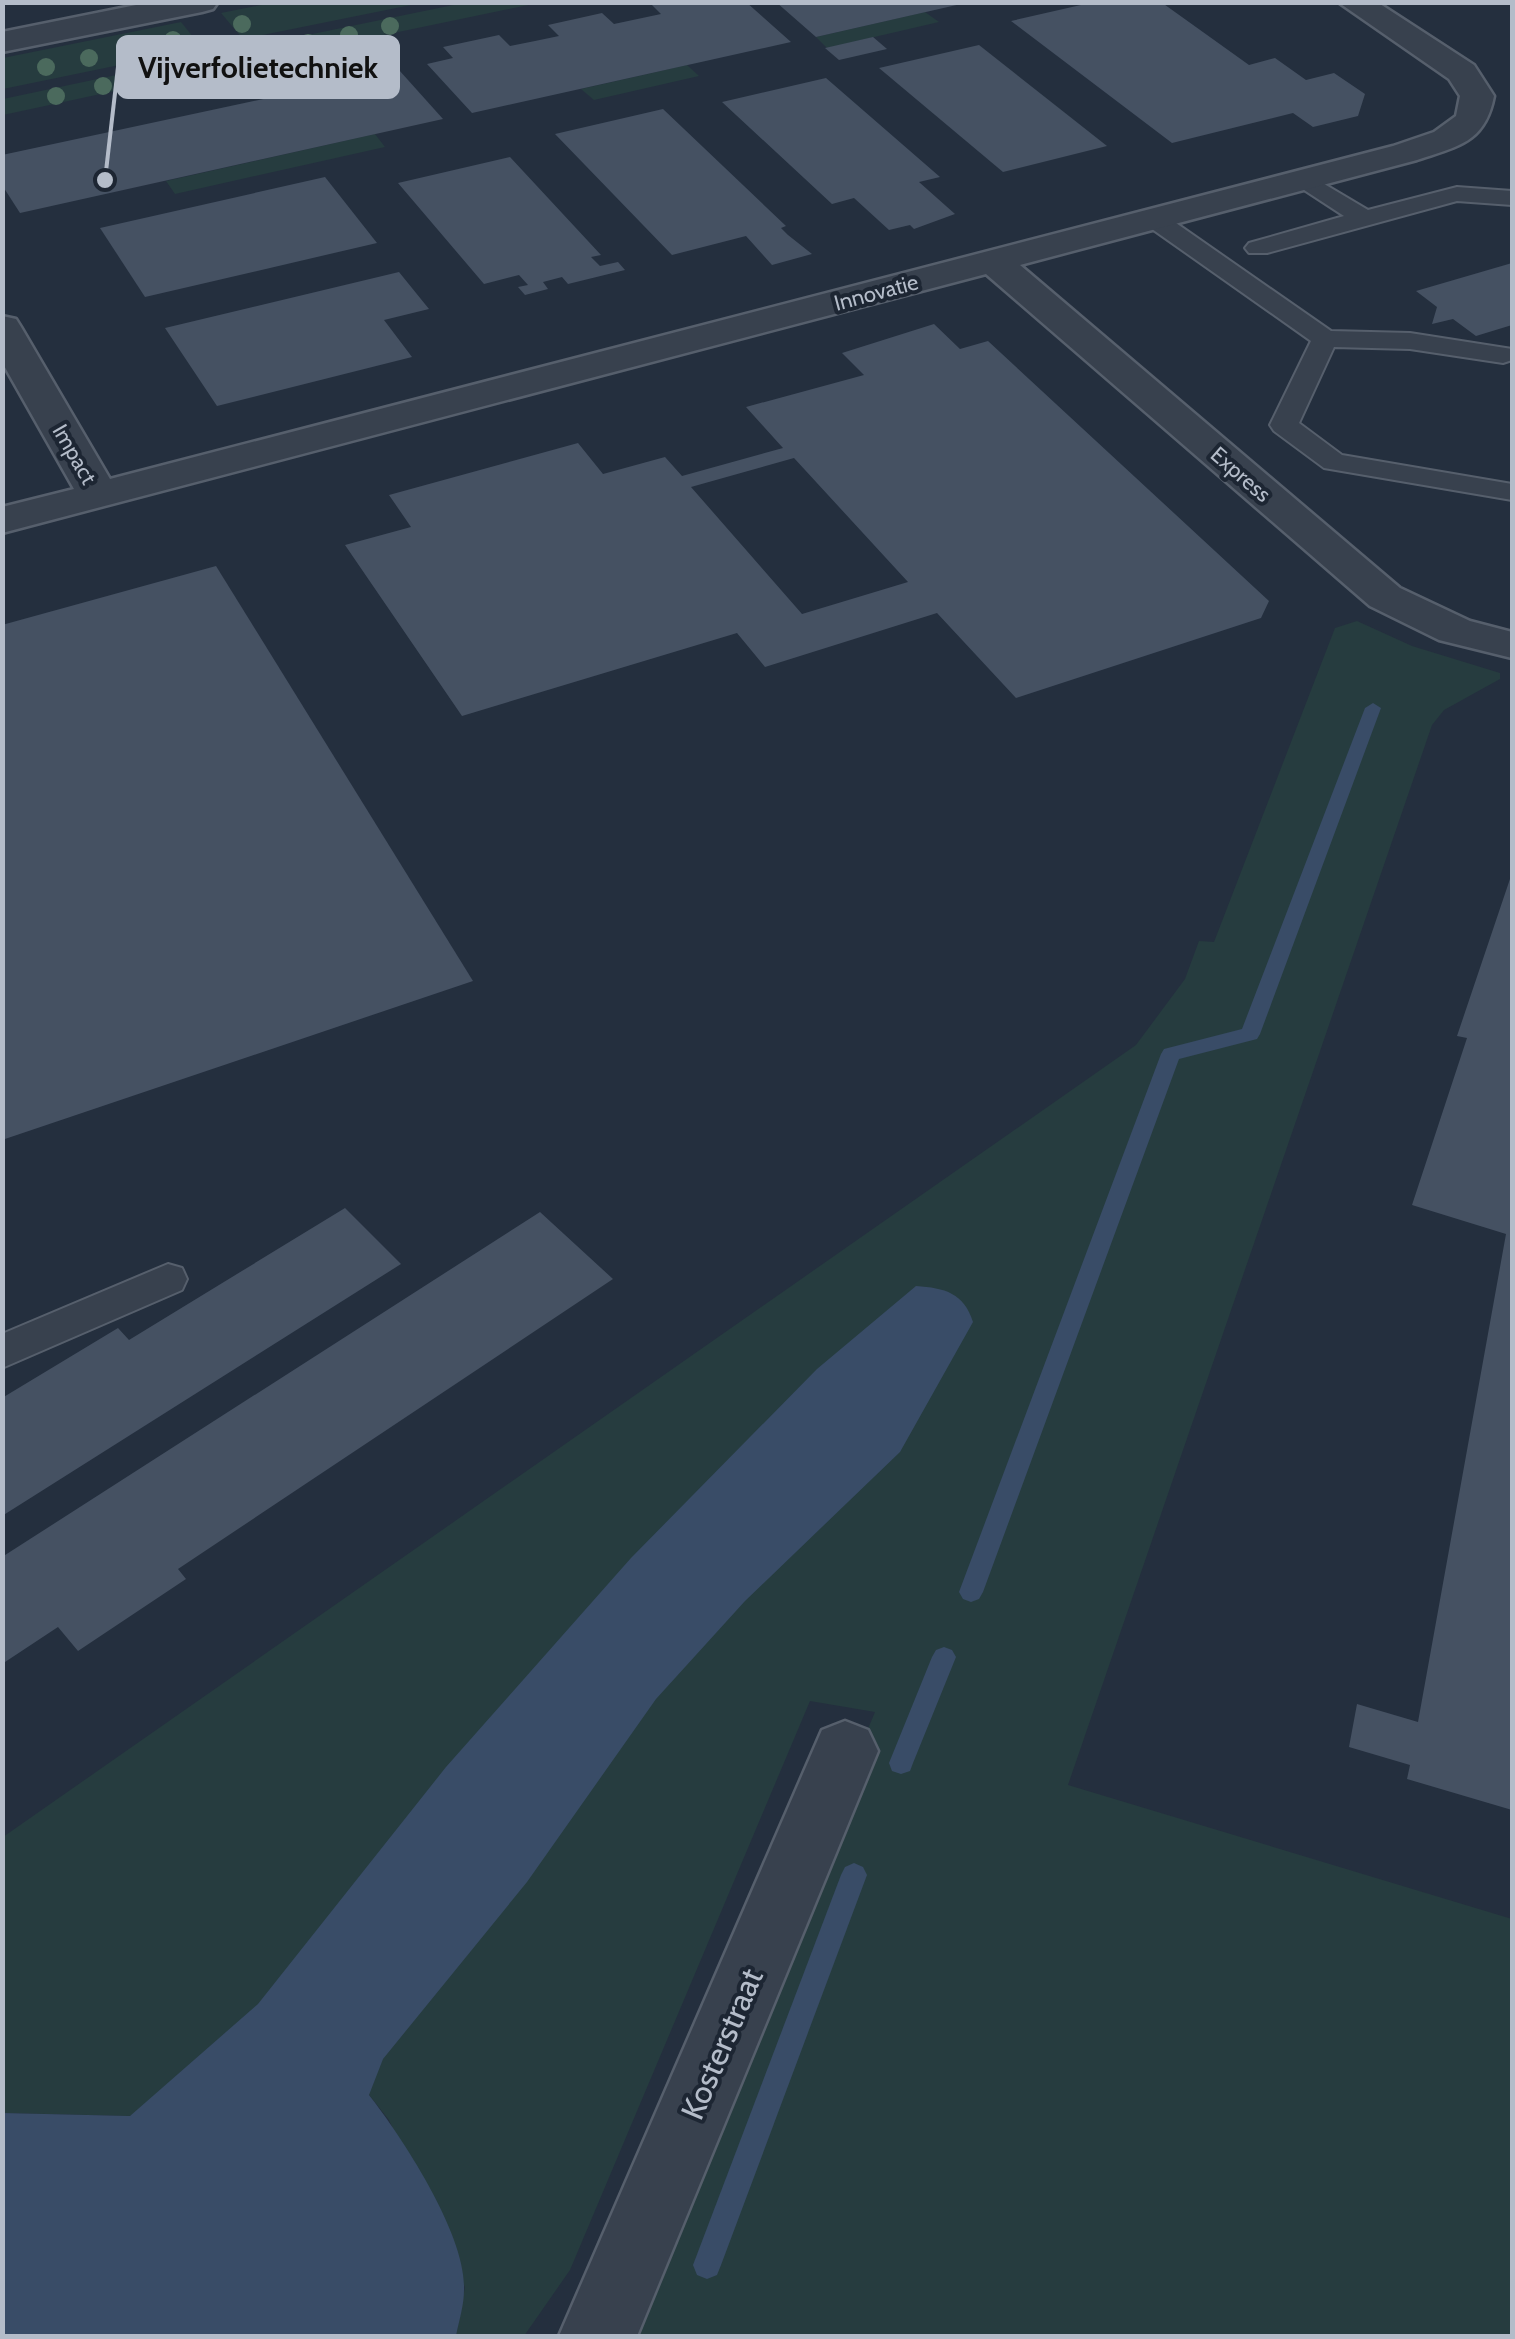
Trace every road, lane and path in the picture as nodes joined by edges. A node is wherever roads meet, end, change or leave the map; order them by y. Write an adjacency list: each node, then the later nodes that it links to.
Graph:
1 (13, 2): 4 (street)
2 (202, 2): 4 (street)
3 (1354, 2): 6 (street, Innovatie)
4 (36, 36): 5 (street)
5 (2, 42)
6 (1304, 179): 8 (lane); 9 (street, Innovatie)
7 (1512, 198): 8 (lane)
8 (1364, 218): 10 (lane)
9 (1154, 219): 11 (street, Innovatie); 13 (lane)
10 (1258, 248)
11 (994, 262): 16 (street, Innovatie); 18 (street, Express)
12 (2, 327): 16 (street, Impact)
13 (1324, 339): 14 (lane); 15 (lane)
14 (1502, 355)
15 (1512, 492)
16 (98, 495): 17 (street, Impact)
17 (2, 520)
18 (1512, 645)
19 (168, 1279): 20 (lane)
20 (2, 1352)
21 (845, 1751): 22 (street, Kosterstraat)
22 (598, 2336)

